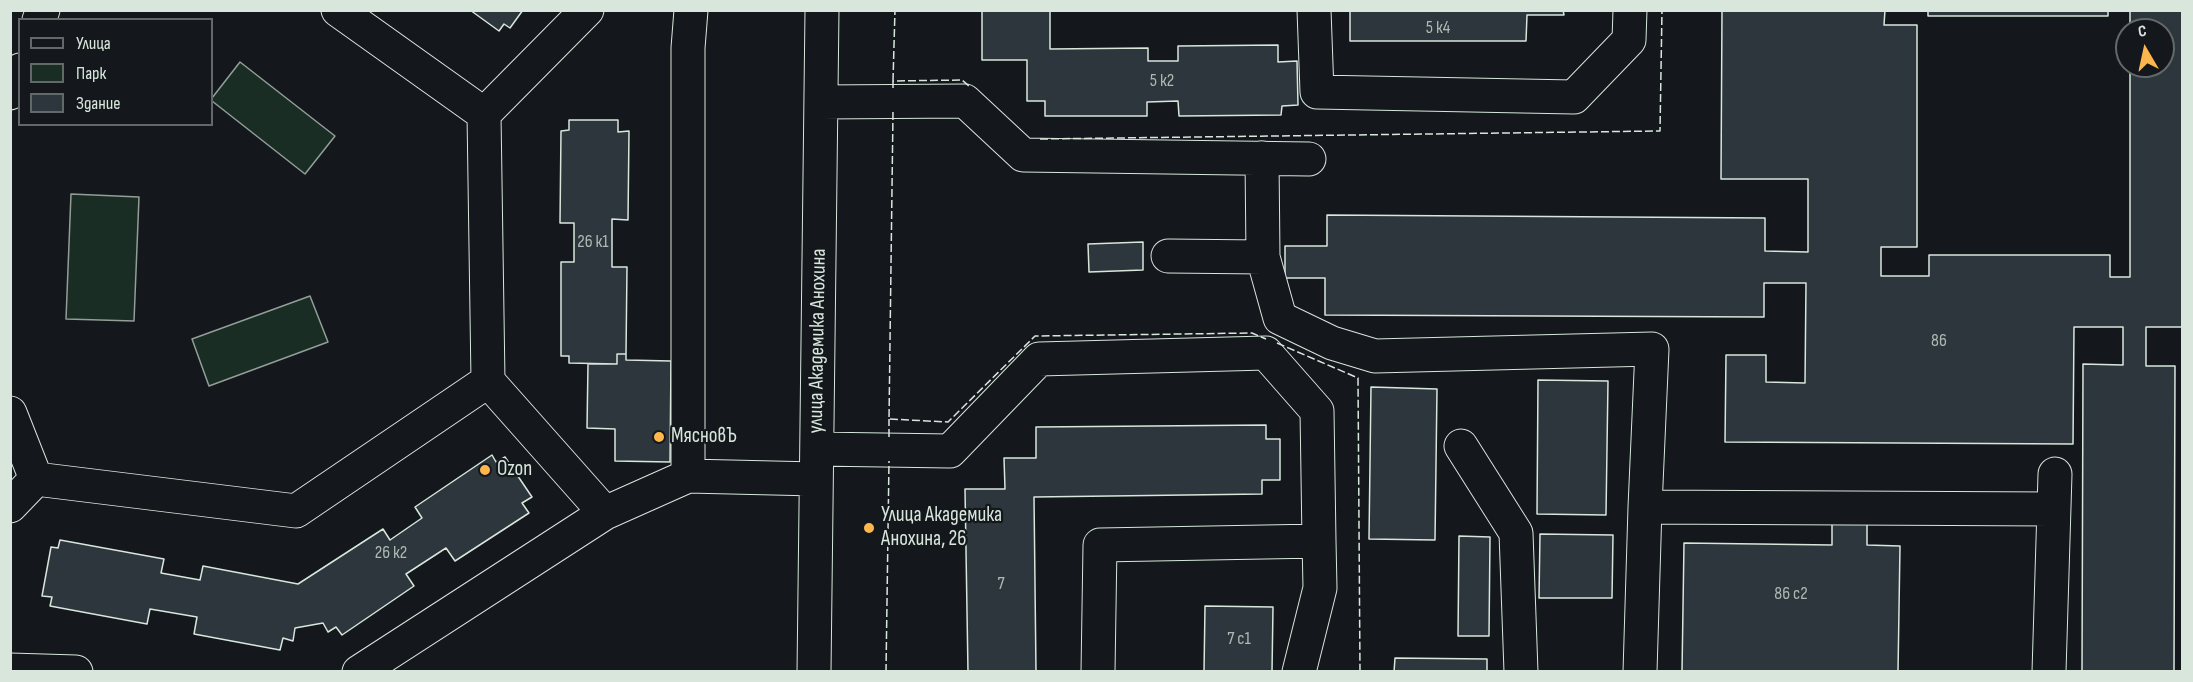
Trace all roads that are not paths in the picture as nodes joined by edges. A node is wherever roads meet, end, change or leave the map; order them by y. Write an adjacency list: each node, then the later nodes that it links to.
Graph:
1 (338, 10): 10 (street)
2 (587, 10): 10 (street)
3 (691, 10): 20 (street)
4 (822, 10): 9 (street, улица Академика Анохина)
5 (1314, 10): 6 (street)
6 (1630, 10)
7 (18, 75): 8 (street)
8 (10, 93)
9 (821, 102): 11 (street); 18 (street, улица Академика Анохина)
10 (484, 114): 15 (street)
11 (1262, 158): 12 (street); 14 (street)
12 (1309, 159)
13 (1168, 256): 14 (street)
14 (1263, 257): 23 (street)
15 (488, 381): 21 (street); 25 (street)
16 (10, 414): 21 (street)
17 (1461, 446): 33 (street)
18 (817, 464): 20 (street); 26 (street); 30 (street, улица Академика Анохина)
19 (2055, 474): 24 (street)
20 (688, 476): 25 (street)
21 (36, 479): 22 (street)
22 (10, 506)
23 (1645, 507): 24 (street); 34 (street)
24 (2052, 509): 35 (street)
25 (605, 513): 29 (street)
26 (1319, 541): 31 (street); 32 (street)
27 (10, 670): 28 (street)
28 (76, 672)
29 (359, 672)
30 (814, 672)
31 (1098, 672)
32 (1299, 672)
33 (1521, 672)
34 (1640, 672)
35 (2049, 672)

